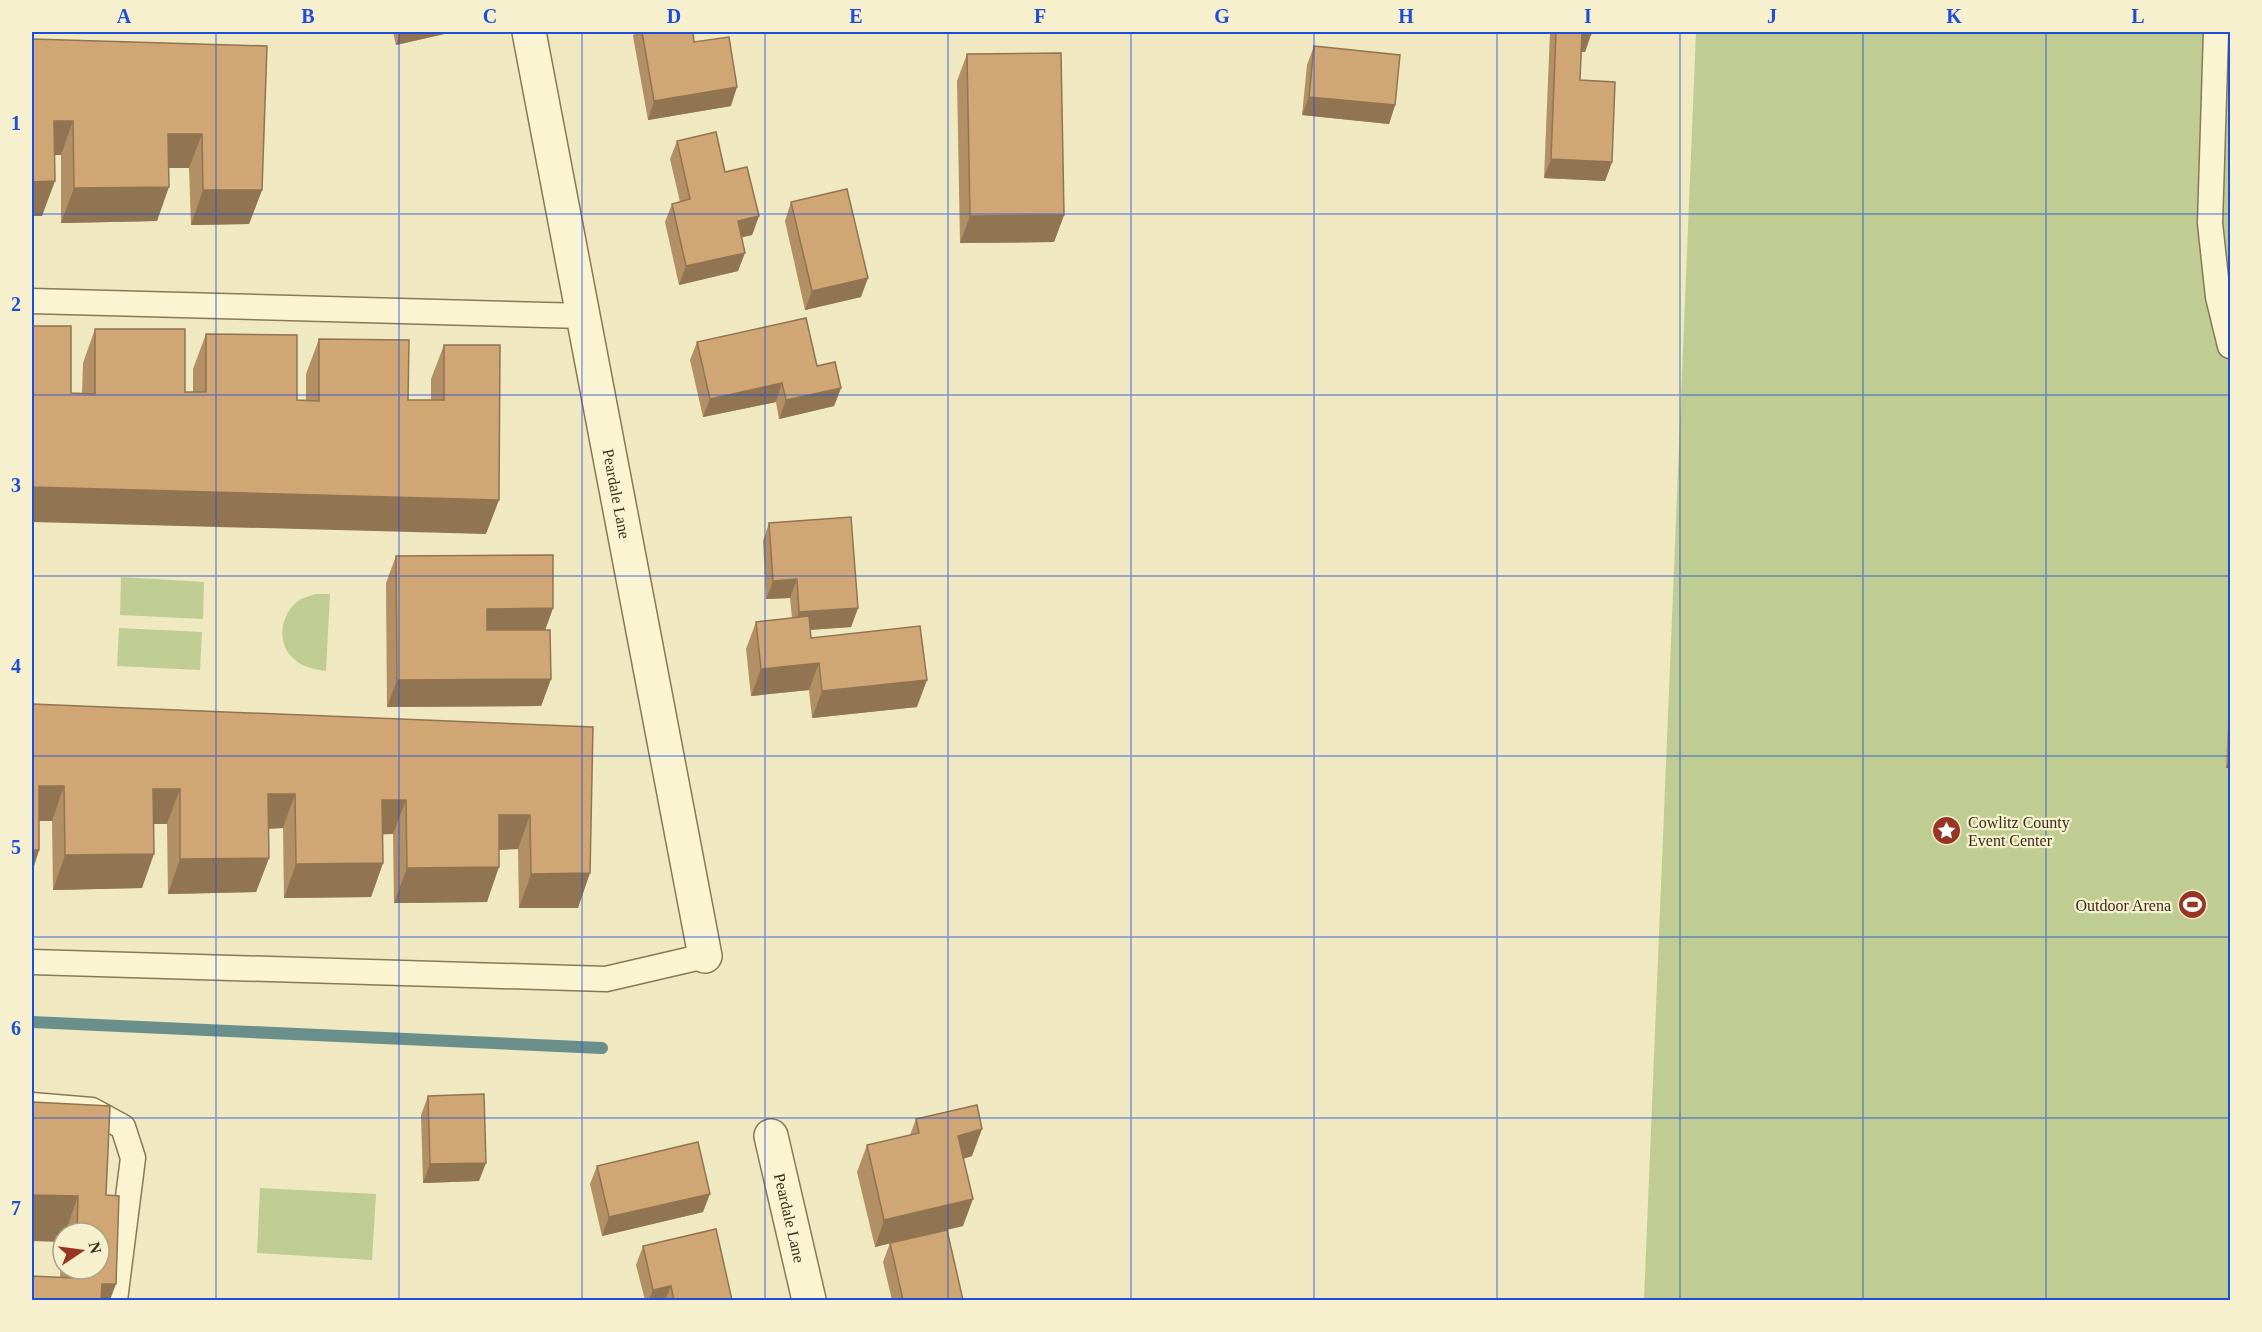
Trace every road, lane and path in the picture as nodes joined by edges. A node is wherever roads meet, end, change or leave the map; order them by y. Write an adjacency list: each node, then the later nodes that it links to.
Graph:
1 (529, 32): 4 (street, Peardale Lane)
2 (2216, 32): 5 (lane)
3 (32, 302): 4 (lane)
4 (583, 316): 6 (street, Peardale Lane)
5 (2230, 346)
6 (705, 956): 7 (lane)
7 (32, 962)
8 (32, 1105): 10 (lane)
9 (771, 1136): 11 (street, Peardale Lane)
10 (115, 1300)
11 (808, 1300)

